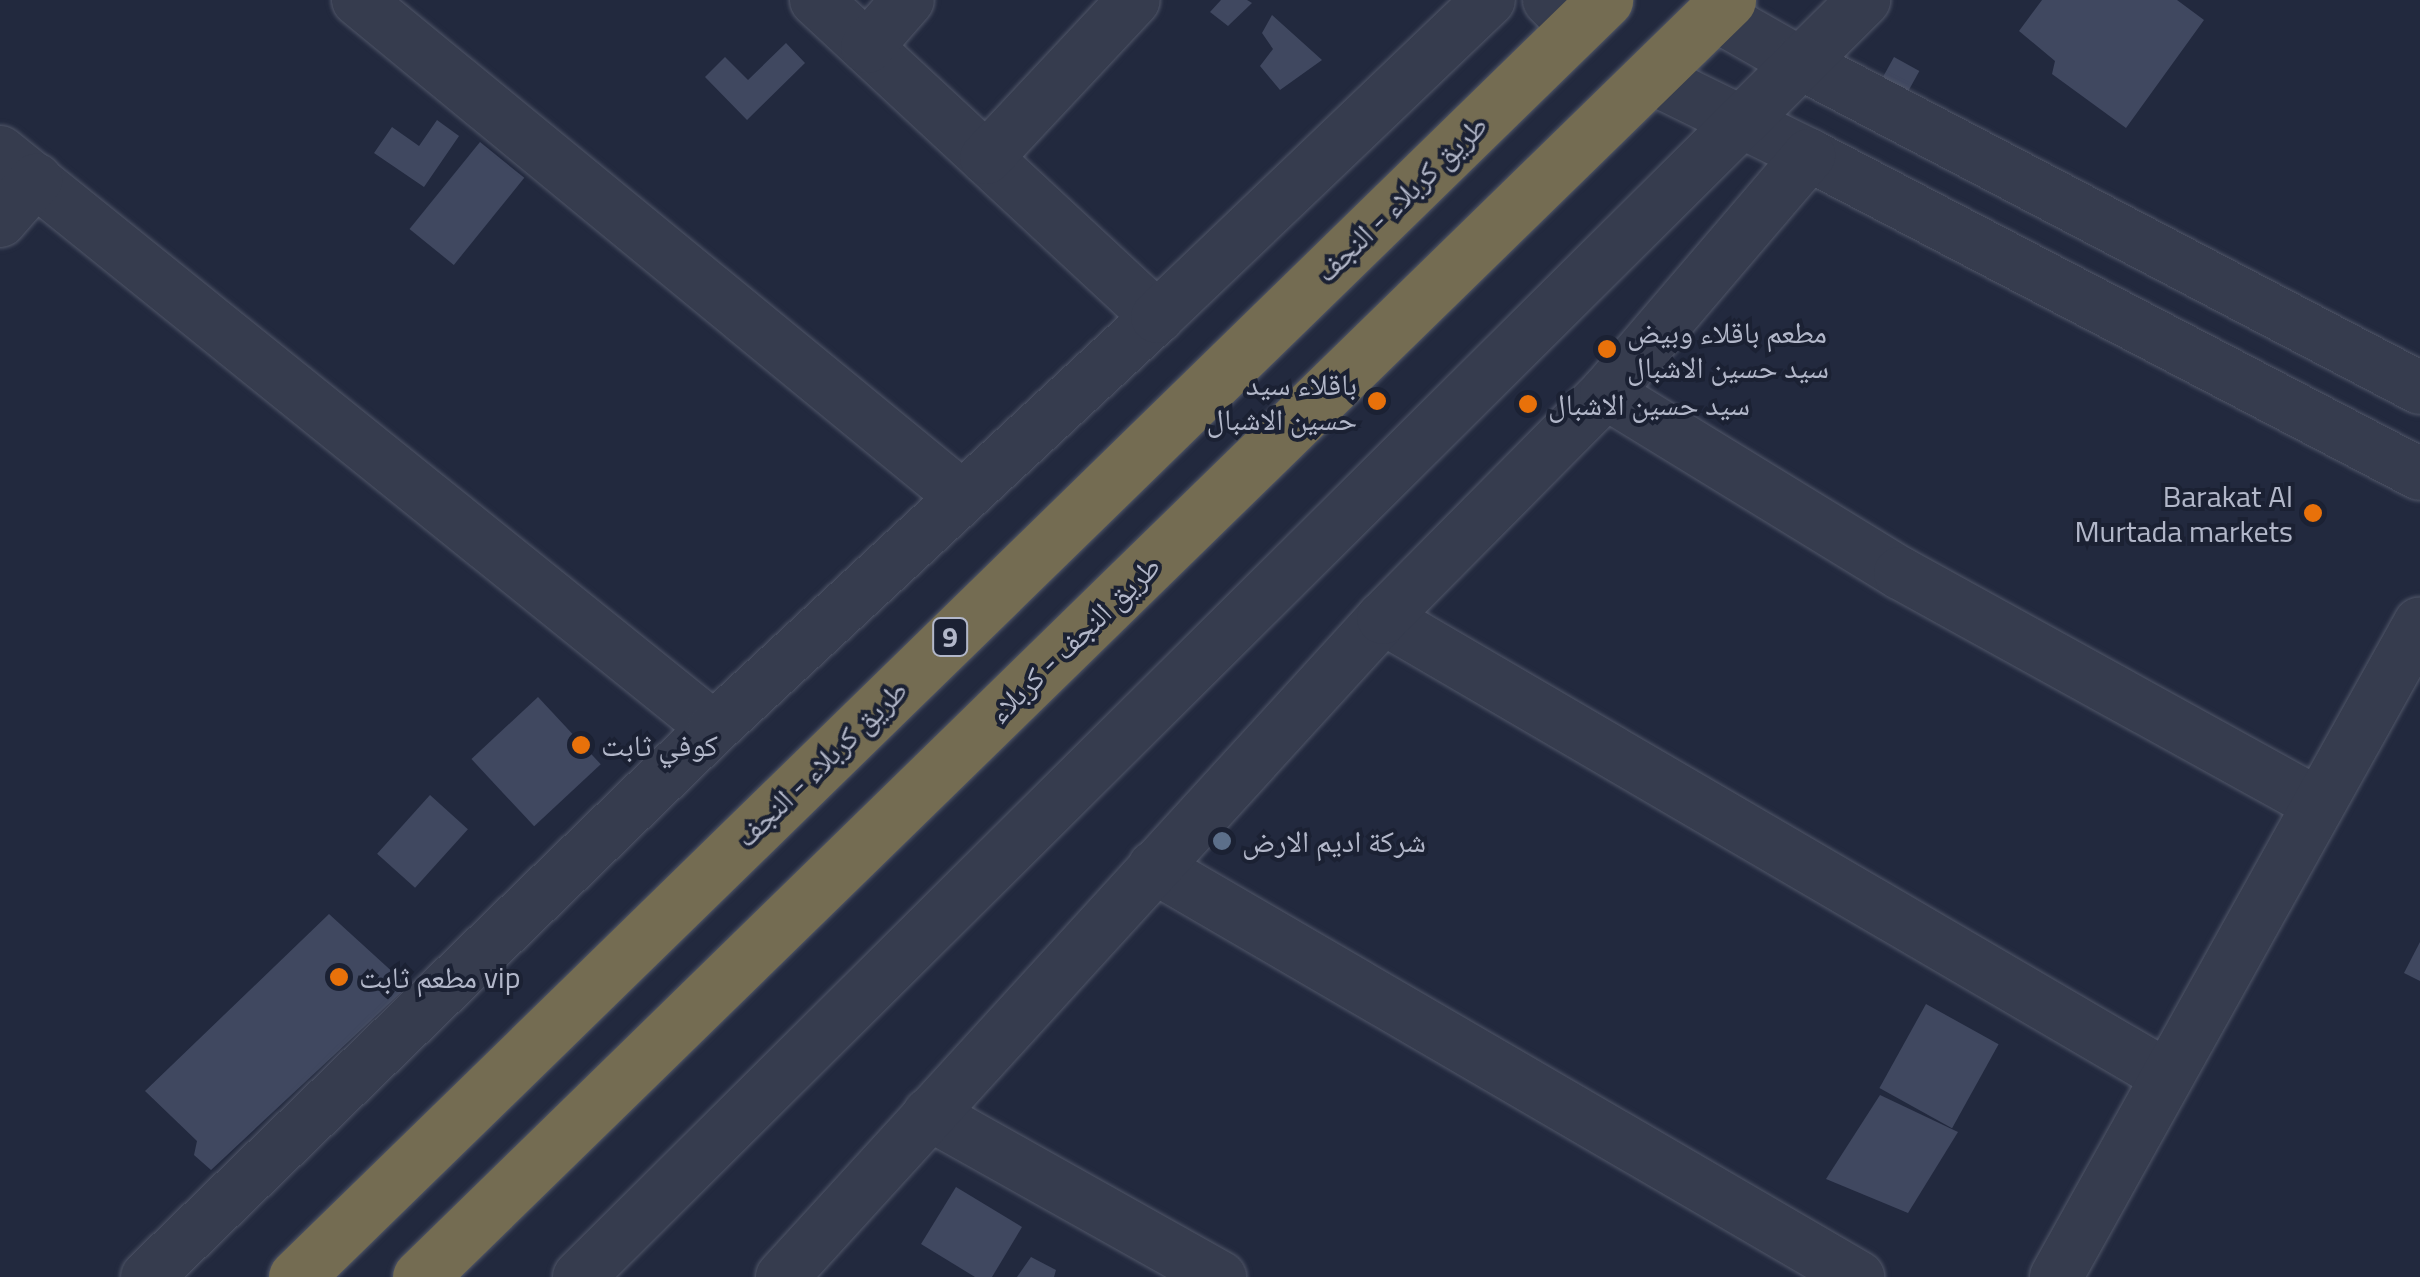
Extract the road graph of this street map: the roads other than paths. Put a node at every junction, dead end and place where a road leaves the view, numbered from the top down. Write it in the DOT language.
graph roads {
  1 [pos="358,0"];
  2 [pos="816,0"];
  3 [pos="908,0"];
  4 [pos="1134,0"];
  5 [pos="1489,0"];
  6 [pos="1864,0"];
  7 [pos="1721,7"];
  8 [pos="1577,9"];
  9 [pos="867,47"];
  10 [pos="1798,62"];
  11 [pos="1650,76"];
  12 [pos="1738,121"];
  13 [pos="1810,154"];
  14 [pos="986,158"];
  15 [pos="18,166"];
  16 [pos="0,220"];
  17 [pos="1158,317"];
  18 [pos="2420,388"];
  19 [pos="1606,393"];
  20 [pos="2420,474"];
  21 [pos="960,495"];
  22 [pos="1383,618"];
  23 [pos="2420,623"];
  24 [pos="714,728"];
  25 [pos="2318,804"];
  26 [pos="1154,867"];
  27 [pos="2165,1075"];
  28 [pos="929,1114"];
  29 [pos="147,1277"];
  30 [pos="296,1277"];
  31 [pos="420,1277"];
  32 [pos="578,1277"];
  33 [pos="782,1277"];
  34 [pos="1220,1277"];
  35 [pos="1858,1277"];
  36 [pos="2056,1277"];
  1 -- 21 [label="street"];
  2 -- 9 [label="street"];
  3 -- 9 [label="street"];
  4 -- 14 [label="street"];
  5 -- 17 [label="street"];
  6 -- 10 [label="street"];
  7 -- 10 [label="street"];
  7 -- 11 [label="highway, طريق النجف - کربلاء"];
  8 -- 30 [label="highway, طريق کربلاء - النجف / 9"];
  9 -- 14 [label="street"];
  10 -- 12 [label="street"];
  10 -- 18 [label="street"];
  11 -- 12 [label="street"];
  11 -- 31 [label="highway, طريق النجف - کربلاء"];
  12 -- 13 [label="street"];
  12 -- 32 [label="street"];
  13 -- 19 [label="street"];
  13 -- 20 [label="street"];
  14 -- 17 [label="street"];
  15 -- 16 [label="street"];
  15 -- 24 [label="street"];
  17 -- 21 [label="street"];
  19 -- 22 [label="street"];
  19 -- 25 [label="street"];
  21 -- 24 [label="street"];
  22 -- 26 [label="street"];
  22 -- 27 [label="street"];
  23 -- 25 [label="street"];
  24 -- 29 [label="street"];
  25 -- 27 [label="street"];
  26 -- 28 [label="street"];
  26 -- 35 [label="street"];
  27 -- 36 [label="street"];
  28 -- 33 [label="street"];
  28 -- 34 [label="street"];
}
